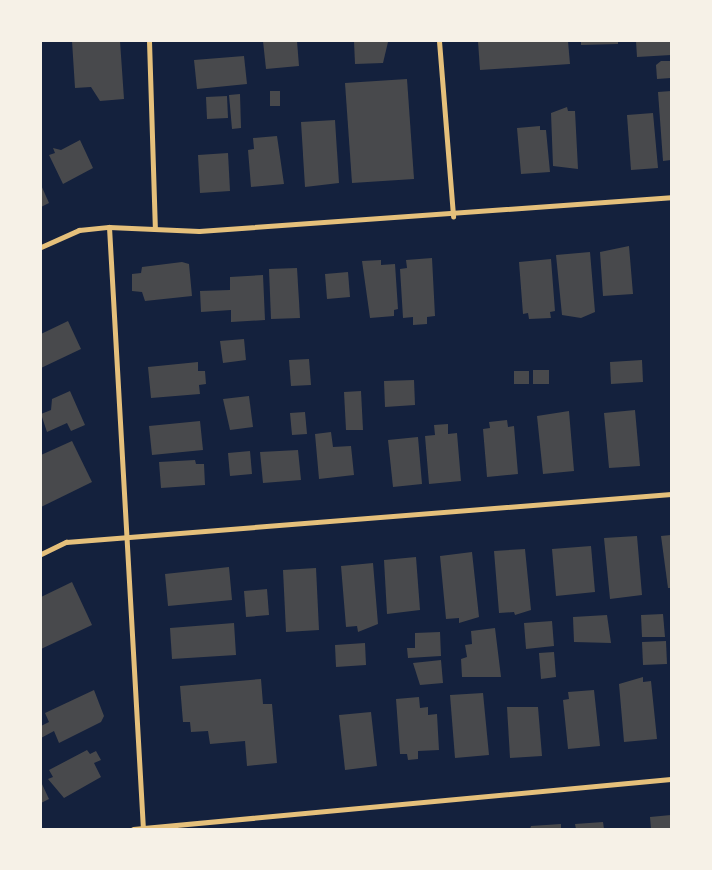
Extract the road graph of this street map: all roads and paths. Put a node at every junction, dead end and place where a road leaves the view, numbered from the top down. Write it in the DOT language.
graph roads {
  1 [pos="149,41"];
  2 [pos="439,41"];
  3 [pos="671,197"];
  4 [pos="453,216"];
  5 [pos="109,227"];
  6 [pos="155,227"];
  7 [pos="41,247"];
  8 [pos="671,494"];
  9 [pos="125,538"];
  10 [pos="41,554"];
  11 [pos="671,779"];
  12 [pos="142,827"];
  13 [pos="133,829"];
  1 -- 6 [label="street"];
  2 -- 4 [label="street"];
  3 -- 4 [label="street"];
  4 -- 6 [label="street"];
  5 -- 6 [label="street"];
  5 -- 7 [label="street"];
  5 -- 9 [label="street"];
  8 -- 9 [label="street"];
  9 -- 10 [label="street"];
  9 -- 12 [label="street"];
  11 -- 12 [label="street"];
  12 -- 13 [label="street"];
}
